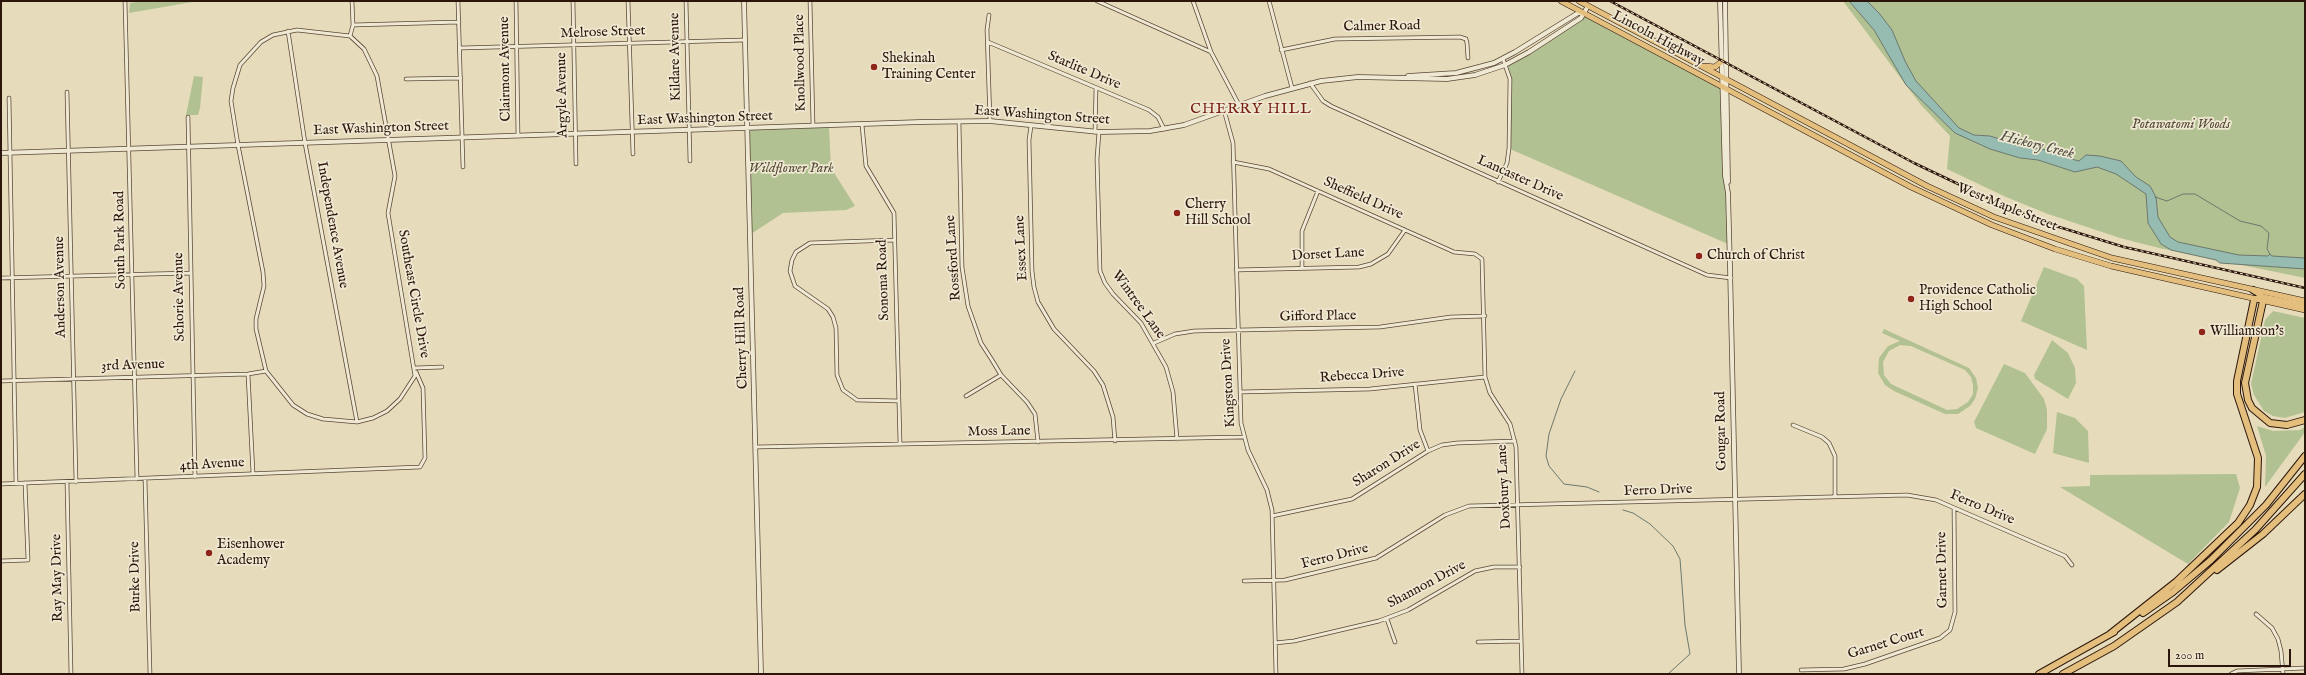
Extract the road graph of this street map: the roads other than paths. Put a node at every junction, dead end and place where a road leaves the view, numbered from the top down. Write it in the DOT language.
graph roads {
  1 [pos="125,1"];
  2 [pos="352,1"];
  3 [pos="458,1"];
  4 [pos="516,1"];
  5 [pos="573,1"];
  6 [pos="628,1"];
  7 [pos="686,1"];
  8 [pos="744,1"];
  9 [pos="810,1"];
  10 [pos="1097,1"];
  11 [pos="1193,1"];
  12 [pos="1269,1"];
  13 [pos="1561,1"];
  14 [pos="1579,1"];
  15 [pos="1720,1"];
  16 [pos="1725,1"];
  17 [pos="1588,6"];
  18 [pos="1583,13"];
  19 [pos="989,15"];
  20 [pos="459,22"];
  21 [pos="353,25"];
  22 [pos="288,31"];
  23 [pos="350,36"];
  24 [pos="745,40"];
  25 [pos="687,41"];
  26 [pos="988,42"];
  27 [pos="630,43"];
  28 [pos="573,44"];
  29 [pos="517,46"];
  30 [pos="461,48"];
  31 [pos="1280,50"];
  32 [pos="1211,52"];
  33 [pos="1468,58"];
  34 [pos="1503,59"];
  35 [pos="1722,61"];
  36 [pos="1505,65"];
  37 [pos="1701,66"];
  38 [pos="1402,77"];
  39 [pos="1722,77"];
  40 [pos="461,78"];
  41 [pos="406,79"];
  42 [pos="1728,80"];
  43 [pos="1310,83"];
  44 [pos="1722,87"];
  45 [pos="1096,88"];
  46 [pos="1292,88"];
  47 [pos="1728,90"];
  48 [pos="67,92"];
  49 [pos="9,98"];
  50 [pos="1239,105"];
  51 [pos="1224,110"];
  52 [pos="188,117"];
  53 [pos="959,122"];
  54 [pos="990,122"];
  55 [pos="813,125"];
  56 [pos="862,125"];
  57 [pos="1031,126"];
  58 [pos="748,128"];
  59 [pos="1164,129"];
  60 [pos="689,130"];
  61 [pos="632,132"];
  62 [pos="1097,132"];
  63 [pos="575,134"];
  64 [pos="518,136"];
  65 [pos="462,138"];
  66 [pos="388,140"];
  67 [pos="305,143"];
  68 [pos="238,145"];
  69 [pos="187,146"];
  70 [pos="130,148"];
  71 [pos="69,151"];
  72 [pos="9,152"];
  73 [pos="1,153"];
  74 [pos="633,154"];
  75 [pos="690,161"];
  76 [pos="1233,162"];
  77 [pos="576,164"];
  78 [pos="463,167"];
  79 [pos="1498,182"];
  80 [pos="1727,186"];
  81 [pos="1318,191"];
  82 [pos="1405,230"];
  83 [pos="894,240"];
  84 [pos="1482,259"];
  85 [pos="1302,267"];
  86 [pos="1236,270"];
  87 [pos="190,273"];
  88 [pos="132,274"];
  89 [pos="71,276"];
  90 [pos="1,278"];
  91 [pos="13,278"];
  92 [pos="1731,278"];
  93 [pos="2253,290"];
  94 [pos="2260,299"];
  95 [pos="2305,301"];
  96 [pos="2305,306"];
  97 [pos="2305,310"];
  98 [pos="1485,316"];
  99 [pos="1237,330"];
  100 [pos="1154,343"];
  101 [pos="442,367"];
  102 [pos="415,368"];
  103 [pos="266,371"];
  104 [pos="248,374"];
  105 [pos="192,375"];
  106 [pos="1001,375"];
  107 [pos="134,377"];
  108 [pos="1485,377"];
  109 [pos="74,379"];
  110 [pos="1,381"];
  111 [pos="15,381"];
  112 [pos="1415,384"];
  113 [pos="1240,392"];
  114 [pos="966,396"];
  115 [pos="899,401"];
  116 [pos="2305,420"];
  117 [pos="357,422"];
  118 [pos="1793,425"];
  119 [pos="1243,437"];
  120 [pos="1177,439"];
  121 [pos="1114,440"];
  122 [pos="1515,441"];
  123 [pos="1038,442"];
  124 [pos="900,443"];
  125 [pos="756,447"];
  126 [pos="1428,451"];
  127 [pos="2305,456"];
  128 [pos="253,474"];
  129 [pos="2305,474"];
  130 [pos="195,477"];
  131 [pos="137,479"];
  132 [pos="145,479"];
  133 [pos="67,482"];
  134 [pos="76,482"];
  135 [pos="16,483"];
  136 [pos="25,483"];
  137 [pos="1,484"];
  138 [pos="2305,494"];
  139 [pos="1835,497"];
  140 [pos="1734,500"];
  141 [pos="1518,505"];
  142 [pos="1954,508"];
  143 [pos="1272,516"];
  144 [pos="1,561"];
  145 [pos="2072,565"];
  146 [pos="1520,567"];
  147 [pos="2202,580"];
  148 [pos="1244,581"];
  149 [pos="1274,581"];
  150 [pos="2256,614"];
  151 [pos="1386,619"];
  152 [pos="1950,630"];
  153 [pos="2110,634"];
  154 [pos="1521,641"];
  155 [pos="1395,642"];
  156 [pos="1478,642"];
  157 [pos="1275,643"];
  158 [pos="2305,668"];
  159 [pos="2282,669"];
  160 [pos="1802,670"];
  161 [pos="2231,673"];
  162 [pos="71,674"];
  163 [pos="150,674"];
  164 [pos="761,674"];
  165 [pos="1276,674"];
  166 [pos="1522,674"];
  167 [pos="1739,674"];
  168 [pos="2039,674"];
  169 [pos="2062,674"];
  170 [pos="2282,674"];
  1 -- 70 [label="street, South Park Road"];
  2 -- 21 [label="street"];
  3 -- 20 [label="street"];
  4 -- 29 [label="street, Clairmont Avenue"];
  5 -- 28 [label="street, Argyle Avenue"];
  6 -- 27 [label="street"];
  7 -- 25 [label="street, Kildare Avenue"];
  8 -- 24 [label="street, Cherry Hill Road"];
  9 -- 55 [label="street, Knollwood Place"];
  10 -- 32 [label="street"];
  11 -- 32 [label="street"];
  12 -- 31 [label="street"];
  13 -- 18 [label="main road, Lincoln Highway"];
  14 -- 17 [label="main road, Lincoln Highway"];
  15 -- 35 [label="street, Gougar Road"];
  16 -- 42 [label="street, Gougar Road"];
  17 -- 18 [label="street, East Washington Street"];
  17 -- 37 [label="main road, Lincoln Highway"];
  18 -- 34 [label="street, East Washington Street"];
  18 -- 36 [label="street, East Washington Street"];
  18 -- 44 [label="main road, Lincoln Highway"];
  19 -- 26 [label="street"];
  20 -- 21 [label="street"];
  20 -- 30 [label="street"];
  21 -- 23 [label="street"];
  22 -- 23 [label="street"];
  22 -- 67 [label="street, Independence Avenue"];
  22 -- 68 [label="street"];
  23 -- 66 [label="street, Southeast Circle Drive"];
  24 -- 25 [label="street, Melrose Street"];
  24 -- 58 [label="street, Cherry Hill Road"];
  25 -- 27 [label="street, Melrose Street"];
  25 -- 60 [label="street, Kildare Avenue"];
  26 -- 45 [label="street, Starlite Drive"];
  26 -- 54 [label="street"];
  27 -- 28 [label="street, Melrose Street"];
  27 -- 61 [label="street"];
  28 -- 29 [label="street, Melrose Street"];
  28 -- 63 [label="street, Argyle Avenue"];
  29 -- 30 [label="street, Melrose Street"];
  29 -- 64 [label="street, Clairmont Avenue"];
  30 -- 40 [label="street"];
  31 -- 33 [label="street, Calmer Road"];
  31 -- 46 [label="street"];
  32 -- 50 [label="street"];
  34 -- 36 [label="street"];
  34 -- 38 [label="street, East Washington Street"];
  35 -- 37 [label="main road"];
  35 -- 39 [label="street, Gougar Road"];
  36 -- 38 [label="street, East Washington Street"];
  36 -- 79 [label="street"];
  37 -- 39 [label="main road, Lincoln Highway"];
  38 -- 43 [label="street, East Washington Street"];
  39 -- 42 [label="main road, West Maple Street"];
  39 -- 44 [label="street, Gougar Road"];
  40 -- 41 [label="street"];
  40 -- 65 [label="street"];
  42 -- 47 [label="street, Gougar Road"];
  42 -- 93 [label="main road, West Maple Street"];
  43 -- 46 [label="street, East Washington Street"];
  43 -- 79 [label="street, Lancaster Drive"];
  44 -- 47 [label="main road, West Maple Street"];
  44 -- 80 [label="street, Gougar Road"];
  45 -- 59 [label="street, Starlite Drive"];
  45 -- 62 [label="street, Wintree Lane"];
  46 -- 50 [label="street, East Washington Street"];
  47 -- 80 [label="street, Gougar Road"];
  47 -- 94 [label="main road, West Maple Street"];
  48 -- 71 [label="street, Anderson Avenue"];
  49 -- 72 [label="street"];
  50 -- 51 [label="street, East Washington Street"];
  51 -- 59 [label="street, East Washington Street"];
  51 -- 76 [label="street, Kingston Drive"];
  52 -- 69 [label="street, Schorie Avenue"];
  53 -- 54 [label="street, East Washington Street"];
  53 -- 56 [label="street, East Washington Street"];
  53 -- 106 [label="street, Rossford Lane"];
  54 -- 57 [label="street, East Washington Street"];
  55 -- 56 [label="street, East Washington Street"];
  55 -- 58 [label="street, East Washington Street"];
  56 -- 83 [label="street, Sonoma Road"];
  57 -- 62 [label="street, East Washington Street"];
  57 -- 121 [label="street, Essex Lane"];
  58 -- 60 [label="street, East Washington Street"];
  58 -- 125 [label="street, Cherry Hill Road"];
  59 -- 62 [label="street, East Washington Street"];
  60 -- 61 [label="street, East Washington Street"];
  60 -- 75 [label="street, Kildare Avenue"];
  61 -- 63 [label="street, East Washington Street"];
  61 -- 74 [label="street"];
  62 -- 100 [label="street, Wintree Lane"];
  63 -- 64 [label="street, East Washington Street"];
  63 -- 77 [label="street, Argyle Avenue"];
  64 -- 65 [label="street, East Washington Street"];
  65 -- 66 [label="street, East Washington Street"];
  65 -- 78 [label="street"];
  66 -- 67 [label="street, East Washington Street"];
  66 -- 102 [label="street, Southeast Circle Drive"];
  67 -- 68 [label="street, East Washington Street"];
  67 -- 117 [label="street, Independence Avenue"];
  68 -- 69 [label="street, East Washington Street"];
  68 -- 103 [label="street"];
  69 -- 70 [label="street, East Washington Street"];
  69 -- 87 [label="street, Schorie Avenue"];
  70 -- 71 [label="street, East Washington Street"];
  70 -- 88 [label="street, South Park Road"];
  71 -- 72 [label="street, East Washington Street"];
  71 -- 89 [label="street, Anderson Avenue"];
  72 -- 73 [label="street, East Washington Street"];
  72 -- 91 [label="street"];
  76 -- 81 [label="street, Sheffield Drive"];
  76 -- 86 [label="street, Kingston Drive"];
  79 -- 92 [label="street, Lancaster Drive"];
  80 -- 92 [label="street, Gougar Road"];
  81 -- 82 [label="street, Sheffield Drive"];
  81 -- 85 [label="street"];
  82 -- 84 [label="street, Sheffield Drive"];
  82 -- 85 [label="street, Dorset Lane"];
  83 -- 115 [label="street, Sonoma Road"];
  83 -- 115 [label="street"];
  84 -- 98 [label="street, Doxbury Lane"];
  85 -- 86 [label="street, Dorset Lane"];
  86 -- 99 [label="street, Kingston Drive"];
  87 -- 88 [label="street"];
  87 -- 105 [label="street, Schorie Avenue"];
  88 -- 89 [label="street"];
  88 -- 107 [label="street, South Park Road"];
  89 -- 91 [label="street"];
  89 -- 109 [label="street, Anderson Avenue"];
  90 -- 91 [label="street"];
  91 -- 111 [label="street"];
  92 -- 140 [label="street, Gougar Road"];
  93 -- 94 [label="highway"];
  93 -- 95 [label="main road, West Maple Street"];
  94 -- 96 [label="highway"];
  94 -- 97 [label="main road, West Maple Street"];
  94 -- 116 [label="highway"];
  94 -- 153 [label="highway"];
  98 -- 99 [label="street, Gifford Place"];
  98 -- 108 [label="street, Doxbury Lane"];
  99 -- 100 [label="street, Gifford Place"];
  99 -- 113 [label="street, Kingston Drive"];
  100 -- 120 [label="street, Wintree Lane"];
  101 -- 102 [label="street"];
  102 -- 117 [label="street, Southeast Circle Drive"];
  102 -- 128 [label="street, 4th Avenue"];
  103 -- 104 [label="street, 3rd Avenue"];
  103 -- 117 [label="street"];
  104 -- 105 [label="street, 3rd Avenue"];
  104 -- 128 [label="street"];
  105 -- 107 [label="street, 3rd Avenue"];
  105 -- 130 [label="street, Schorie Avenue"];
  106 -- 114 [label="street"];
  106 -- 123 [label="street, Rossford Lane"];
  107 -- 109 [label="street, 3rd Avenue"];
  107 -- 131 [label="street, South Park Road"];
  108 -- 112 [label="street, Rebecca Drive"];
  108 -- 122 [label="street, Doxbury Lane"];
  109 -- 111 [label="street, 3rd Avenue"];
  109 -- 134 [label="street, Anderson Avenue"];
  110 -- 111 [label="street, 3rd Avenue"];
  111 -- 135 [label="street"];
  112 -- 113 [label="street, Rebecca Drive"];
  112 -- 126 [label="street"];
  113 -- 119 [label="street, Kingston Drive"];
  115 -- 124 [label="street, Sonoma Road"];
  118 -- 139 [label="street"];
  119 -- 120 [label="street, Moss Lane"];
  119 -- 143 [label="street, Kingston Drive"];
  120 -- 121 [label="street, Moss Lane"];
  121 -- 123 [label="street, Moss Lane"];
  122 -- 126 [label="street, Sharon Drive"];
  122 -- 141 [label="street, Doxbury Lane"];
  123 -- 124 [label="street, Moss Lane"];
  124 -- 125 [label="street, Moss Lane"];
  125 -- 164 [label="street, Cherry Hill Road"];
  126 -- 143 [label="street, Sharon Drive"];
  127 -- 153 [label="highway"];
  128 -- 130 [label="street, 4th Avenue"];
  129 -- 147 [label="highway"];
  130 -- 132 [label="street, 4th Avenue"];
  131 -- 132 [label="street, 4th Avenue"];
  131 -- 134 [label="street, 4th Avenue"];
  132 -- 163 [label="street, Burke Drive"];
  133 -- 134 [label="street, 4th Avenue"];
  133 -- 136 [label="street, 4th Avenue"];
  133 -- 162 [label="street, Ray May Drive"];
  135 -- 136 [label="street, 4th Avenue"];
  135 -- 137 [label="street, 4th Avenue"];
  136 -- 144 [label="street"];
  138 -- 147 [label="highway"];
  139 -- 140 [label="street, Ferro Drive"];
  139 -- 142 [label="street, Ferro Drive"];
  140 -- 141 [label="street, Ferro Drive"];
  140 -- 167 [label="street, Gougar Road"];
  141 -- 146 [label="street, Doxbury Lane"];
  141 -- 149 [label="street, Ferro Drive"];
  142 -- 145 [label="street, Ferro Drive"];
  142 -- 152 [label="street, Garnet Drive"];
  143 -- 149 [label="street, Kingston Drive"];
  146 -- 151 [label="street, Shannon Drive"];
  146 -- 154 [label="street, Doxbury Lane"];
  147 -- 169 [label="highway"];
  148 -- 149 [label="street, Ferro Drive"];
  149 -- 157 [label="street, Kingston Drive"];
  150 -- 159 [label="street"];
  151 -- 155 [label="street"];
  151 -- 157 [label="street, Shannon Drive"];
  152 -- 160 [label="street, Garnet Court"];
  153 -- 168 [label="highway"];
  154 -- 156 [label="street"];
  154 -- 166 [label="street, Doxbury Lane"];
  157 -- 165 [label="street, Kingston Drive"];
  158 -- 159 [label="street"];
  159 -- 161 [label="street"];
  159 -- 170 [label="street"];
}
